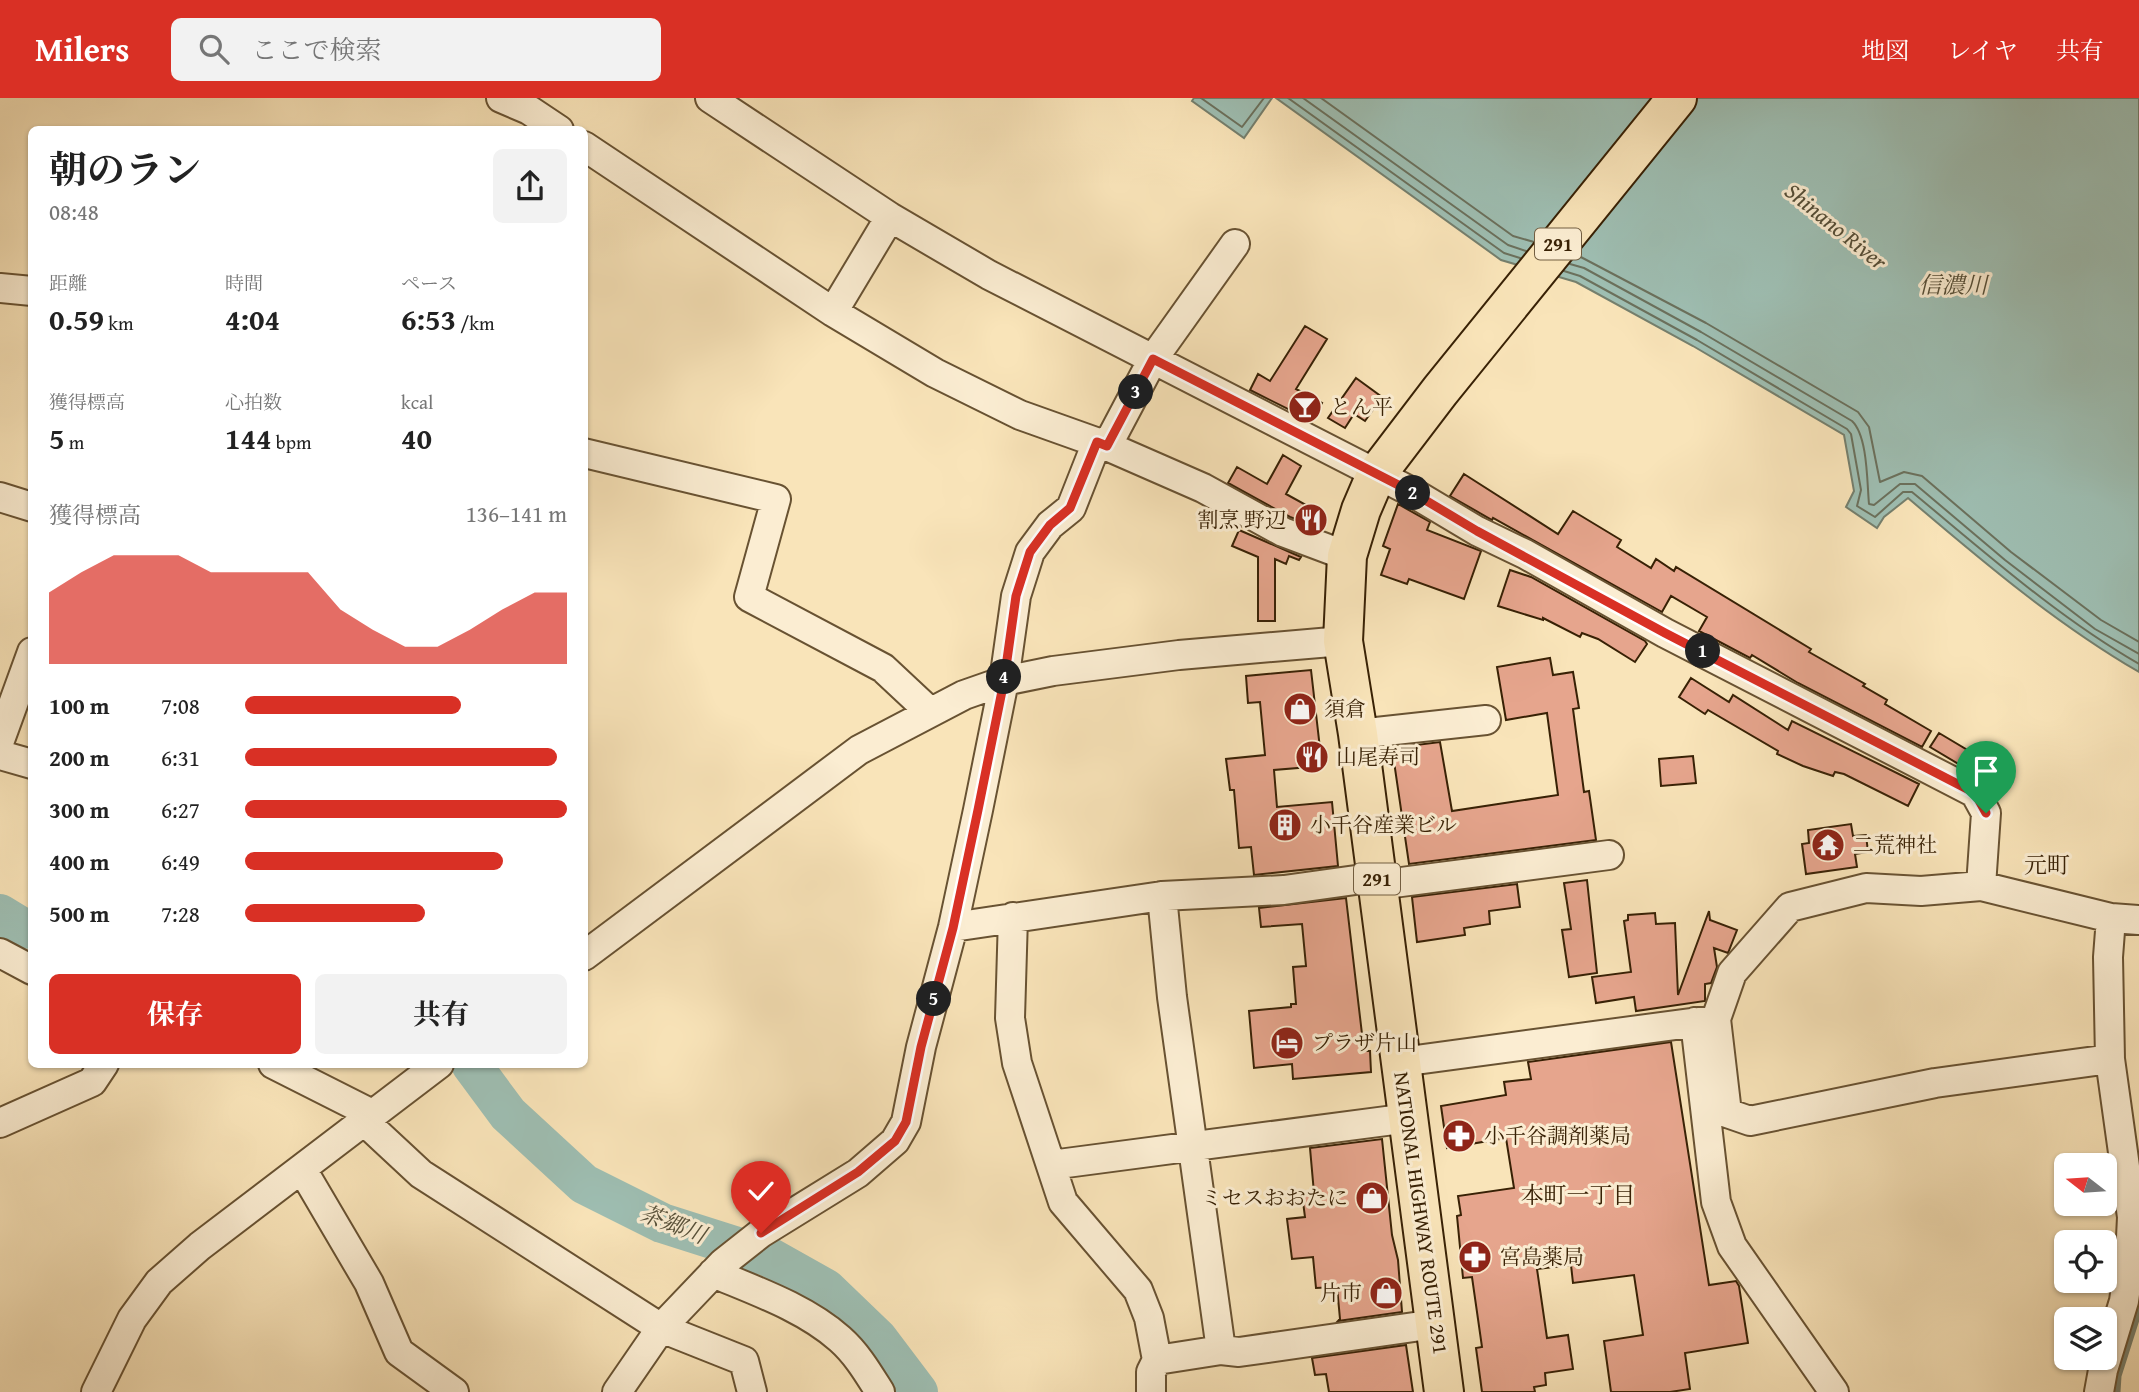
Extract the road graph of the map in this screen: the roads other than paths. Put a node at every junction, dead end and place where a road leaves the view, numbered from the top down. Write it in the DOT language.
graph roads {
  1 [pos="501,98"];
  2 [pos="710,98"];
  3 [pos="1677,98"];
  4 [pos="553,126"];
  5 [pos="588,149"];
  6 [pos="890,217"];
  7 [pos="1235,244"];
  8 [pos="0,288"];
  9 [pos="28,291"];
  10 [pos="833,312"];
  11 [pos="1153,359"];
  12 [pos="1102,444"];
  13 [pos="588,454"];
  14 [pos="1376,475"];
  15 [pos="0,497"];
  16 [pos="28,507"];
  17 [pos="1347,556"];
  18 [pos="1343,641"];
  19 [pos="28,663"];
  20 [pos="1004,681"];
  21 [pos="929,711"];
  22 [pos="1486,720"];
  23 [pos="1358,734"];
  24 [pos="0,740"];
  25 [pos="0,755"];
  26 [pos="28,763"];
  27 [pos="1609,855"];
  28 [pos="1377,881"];
  29 [pos="1981,886"];
  30 [pos="1162,896"];
  31 [pos="1013,917"];
  32 [pos="2125,919"];
  33 [pos="953,928"];
  34 [pos="0,953"];
  35 [pos="588,953"];
  36 [pos="28,969"];
  37 [pos="1705,1021"];
  38 [pos="2110,1059"];
  39 [pos="1401,1062"];
  40 [pos="101,1068"];
  41 [pos="280,1068"];
  42 [pos="434,1068"];
  43 [pos="368,1117"];
  44 [pos="1409,1118"];
  45 [pos="0,1123"];
  46 [pos="1194,1147"];
  47 [pos="1051,1165"];
  48 [pos="302,1168"];
  49 [pos="2135,1214"];
  50 [pos="718,1268"];
  51 [pos="1436,1324"];
  52 [pos="661,1328"];
  53 [pos="1220,1350"];
  54 [pos="1157,1360"];
  55 [pos="96,1392"];
  56 [pos="454,1392"];
  57 [pos="617,1392"];
  58 [pos="752,1392"];
  59 [pos="880,1392"];
  60 [pos="1151,1392"];
  61 [pos="1444,1392"];
  62 [pos="1834,1392"];
  63 [pos="2099,1392"];
  1 -- 4 [label="street"];
  2 -- 6 [label="street"];
  3 -- 14 [label="highway, NATIONAL HIGHWAY ROUTE 291 / 291"];
  5 -- 10 [label="street"];
  6 -- 10 [label="street"];
  6 -- 11 [label="street"];
  7 -- 11 [label="street"];
  8 -- 9 [label="street"];
  10 -- 12 [label="street"];
  11 -- 12 [label="street"];
  11 -- 14 [label="street"];
  12 -- 17 [label="street"];
  12 -- 20 [label="street"];
  13 -- 21 [label="street"];
  14 -- 17 [label="highway, NATIONAL HIGHWAY ROUTE 291 / 291"];
  14 -- 29 [label="street"];
  15 -- 16 [label="street"];
  17 -- 18 [label="highway, NATIONAL HIGHWAY ROUTE 291 / 291"];
  18 -- 20 [label="street"];
  18 -- 23 [label="highway, NATIONAL HIGHWAY ROUTE 291 / 291"];
  19 -- 24 [label="street"];
  20 -- 21 [label="street"];
  20 -- 33 [label="street"];
  21 -- 35 [label="street"];
  22 -- 23 [label="street"];
  23 -- 28 [label="highway, NATIONAL HIGHWAY ROUTE 291 / 291"];
  25 -- 26 [label="street"];
  27 -- 28 [label="street"];
  28 -- 30 [label="street"];
  28 -- 39 [label="highway, NATIONAL HIGHWAY ROUTE 291 / 291"];
  29 -- 32 [label="street"];
  29 -- 37 [label="street"];
  30 -- 31 [label="street"];
  30 -- 46 [label="street"];
  31 -- 33 [label="street"];
  31 -- 47 [label="street"];
  32 -- 38 [label="street"];
  33 -- 50 [label="street"];
  34 -- 36 [label="street"];
  37 -- 38 [label="street"];
  37 -- 39 [label="street"];
  37 -- 62 [label="street"];
  38 -- 49 [label="street"];
  39 -- 44 [label="highway, NATIONAL HIGHWAY ROUTE 291 / 291"];
  40 -- 45 [label="street"];
  41 -- 43 [label="street"];
  42 -- 43 [label="street"];
  43 -- 48 [label="street"];
  43 -- 52 [label="street"];
  44 -- 46 [label="street"];
  44 -- 51 [label="highway, NATIONAL HIGHWAY ROUTE 291 / 291"];
  46 -- 47 [label="street"];
  46 -- 53 [label="street"];
  47 -- 54 [label="street"];
  48 -- 55 [label="street"];
  48 -- 56 [label="street"];
  49 -- 63 [label="street"];
  50 -- 52 [label="street"];
  50 -- 59 [label="street"];
  51 -- 53 [label="street"];
  51 -- 61 [label="highway, NATIONAL HIGHWAY ROUTE 291 / 291"];
  52 -- 57 [label="street"];
  52 -- 58 [label="street"];
  53 -- 54 [label="street"];
  54 -- 60 [label="street"];
}
